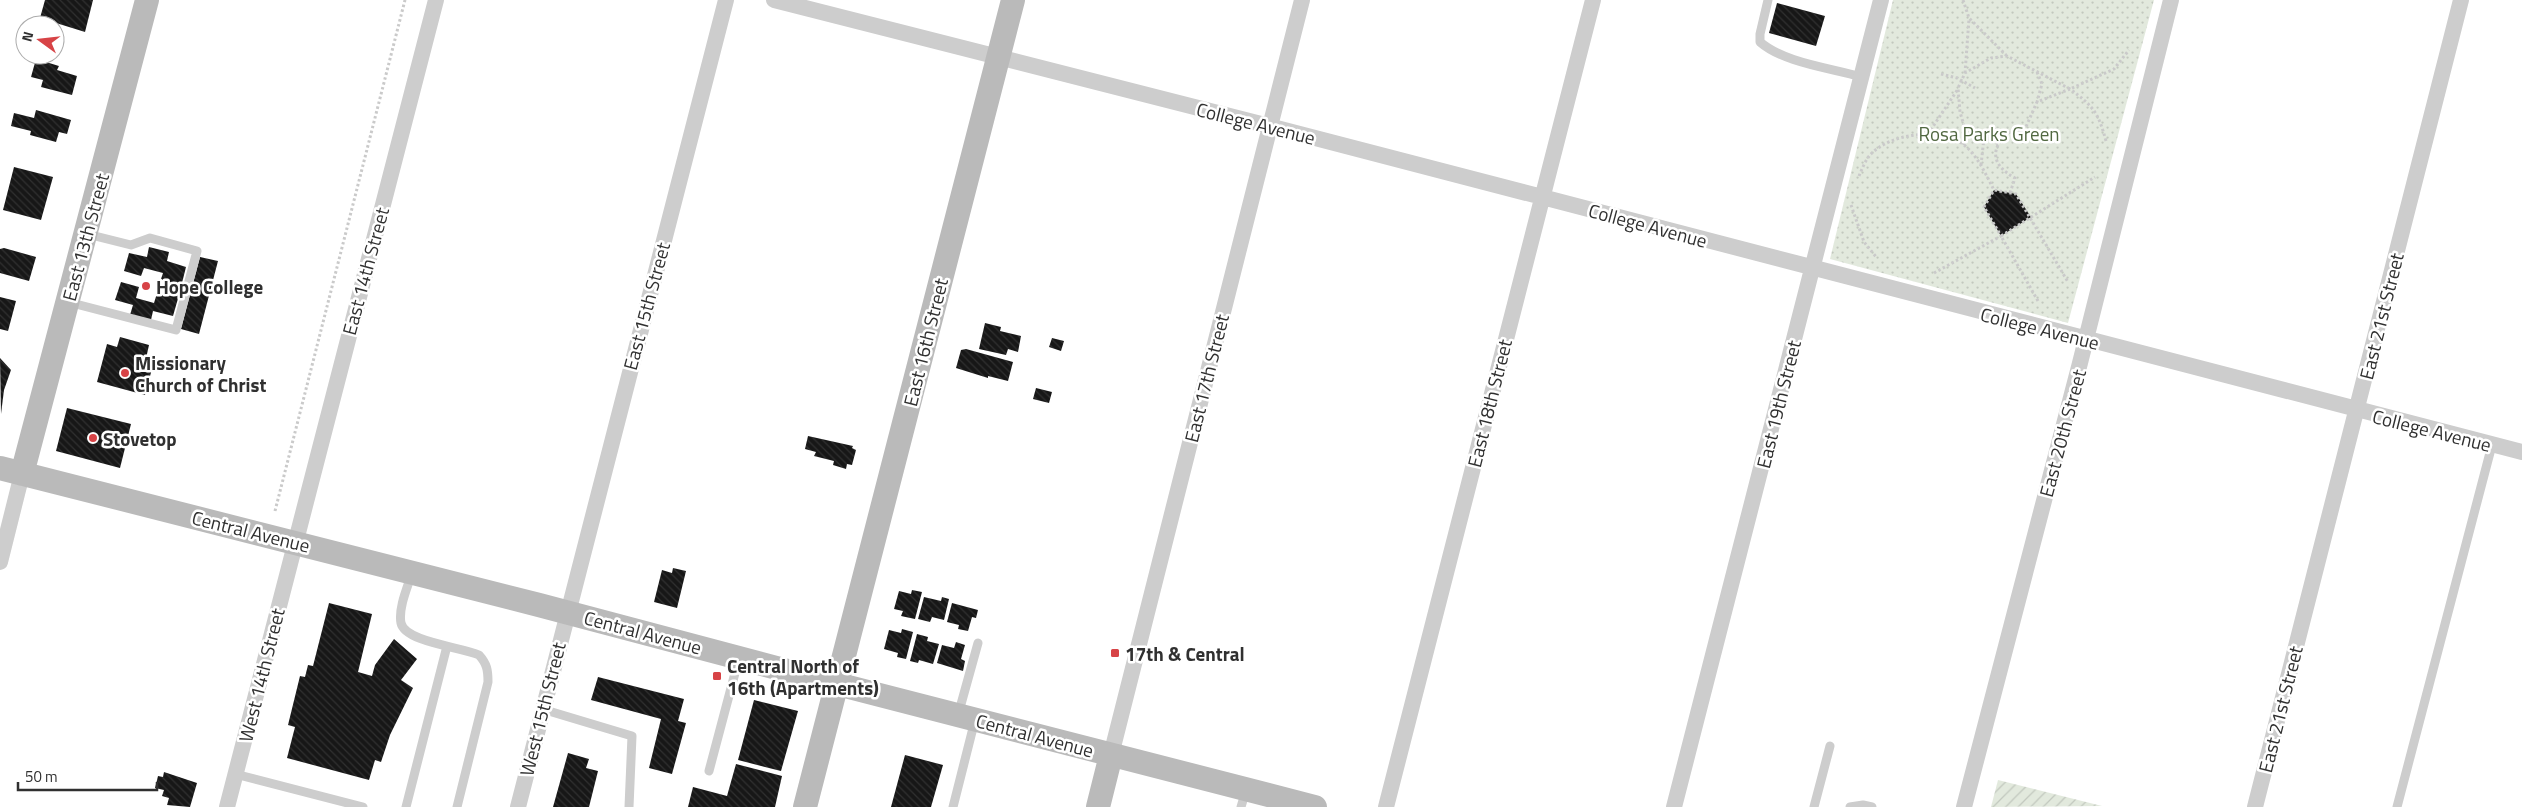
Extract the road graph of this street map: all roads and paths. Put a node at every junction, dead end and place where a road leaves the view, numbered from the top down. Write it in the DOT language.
graph roads {
  1 [pos="148,0"];
  2 [pos="405,0"];
  3 [pos="436,0"];
  4 [pos="726,0"];
  5 [pos="774,0"];
  6 [pos="1013,0"];
  7 [pos="1302,0"];
  8 [pos="1593,0"];
  9 [pos="1768,0"];
  10 [pos="1881,0"];
  11 [pos="1963,0"];
  12 [pos="2170,0"];
  13 [pos="2461,0"];
  14 [pos="1968,18"];
  15 [pos="2129,50"];
  16 [pos="2006,56"];
  17 [pos="998,57"];
  18 [pos="2036,72"];
  19 [pos="1965,73"];
  20 [pos="1942,74"];
  21 [pos="1861,77"];
  22 [pos="1961,82"];
  23 [pos="1958,88"];
  24 [pos="1975,88"];
  25 [pos="2070,89"];
  26 [pos="2037,102"];
  27 [pos="1964,125"];
  28 [pos="1269,126"];
  29 [pos="2007,133"];
  30 [pos="1928,134"];
  31 [pos="1984,138"];
  32 [pos="2106,141"];
  33 [pos="1999,144"];
  34 [pos="1964,145"];
  35 [pos="1981,166"];
  36 [pos="1858,176"];
  37 [pos="2095,176"];
  38 [pos="1994,190"];
  39 [pos="2010,193"];
  40 [pos="1542,197"];
  41 [pos="1851,205"];
  42 [pos="2030,217"];
  43 [pos="86,233"];
  44 [pos="2001,236"];
  45 [pos="1877,258"];
  46 [pos="1813,269"];
  47 [pos="1934,273"];
  48 [pos="2068,282"];
  49 [pos="2038,301"];
  50 [pos="67,302"];
  51 [pos="2086,340"];
  52 [pos="2356,411"];
  53 [pos="2492,445"];
  54 [pos="2522,452"];
  55 [pos="11,471"];
  56 [pos="274,511"];
  57 [pos="295,542"];
  58 [pos="0,562"];
  59 [pos="412,572"];
  60 [pos="567,612"];
  61 [pos="978,643"];
  62 [pos="447,646"];
  63 [pos="740,658"];
  64 [pos="837,684"];
  65 [pos="542,709"];
  66 [pos="967,717"];
  67 [pos="1830,746"];
  68 [pos="1111,755"];
  69 [pos="709,771"];
  70 [pos="236,774"];
  71 [pos="1244,799"];
  72 [pos="227,807"];
  73 [pos="363,807"];
  74 [pos="406,807"];
  75 [pos="457,807"];
  76 [pos="518,807"];
  77 [pos="629,807"];
  78 [pos="805,807"];
  79 [pos="953,807"];
  80 [pos="1098,807"];
  81 [pos="1315,807"];
  82 [pos="1386,807"];
  83 [pos="1674,807"];
  84 [pos="1814,807"];
  85 [pos="1850,807"];
  86 [pos="1872,807"];
  87 [pos="1964,807"];
  88 [pos="2255,807"];
  89 [pos="2397,807"];
  1 -- 43 [label="street, East 13th Street"];
  2 -- 56 [label="path"];
  3 -- 57 [label="street, East 14th Street"];
  4 -- 60 [label="street, East 15th Street"];
  5 -- 17 [label="street, College Avenue"];
  6 -- 17 [label="street, East 16th Street"];
  7 -- 28 [label="street, East 17th Street"];
  8 -- 40 [label="street, East 18th Street"];
  9 -- 21 [label="lane"];
  10 -- 21 [label="street, East 19th Street"];
  11 -- 14 [label="path"];
  12 -- 51 [label="street, East 20th Street"];
  13 -- 52 [label="street, East 21st Street"];
  14 -- 16 [label="path"];
  14 -- 19 [label="path"];
  15 -- 25 [label="path"];
  16 -- 18 [label="path"];
  16 -- 19 [label="path"];
  17 -- 28 [label="street, College Avenue"];
  17 -- 64 [label="street, East 16th Street"];
  18 -- 25 [label="path"];
  18 -- 26 [label="path"];
  19 -- 22 [label="path"];
  20 -- 22 [label="path"];
  21 -- 46 [label="street, East 19th Street"];
  22 -- 23 [label="path"];
  22 -- 24 [label="path"];
  23 -- 27 [label="path"];
  23 -- 30 [label="path"];
  25 -- 26 [label="path"];
  25 -- 32 [label="path"];
  26 -- 29 [label="path"];
  27 -- 31 [label="path"];
  27 -- 34 [label="path"];
  28 -- 40 [label="street, College Avenue"];
  28 -- 68 [label="street, East 17th Street"];
  29 -- 31 [label="path"];
  29 -- 33 [label="path"];
  30 -- 34 [label="path"];
  30 -- 36 [label="path"];
  31 -- 33 [label="path"];
  31 -- 35 [label="path"];
  33 -- 39 [label="path"];
  34 -- 35 [label="path"];
  35 -- 38 [label="path"];
  37 -- 42 [label="path"];
  38 -- 39 [label="path"];
  38 -- 44 [label="path"];
  39 -- 42 [label="path"];
  40 -- 46 [label="street, College Avenue"];
  40 -- 82 [label="street, East 18th Street"];
  41 -- 45 [label="path"];
  42 -- 44 [label="path"];
  42 -- 48 [label="path"];
  43 -- 50 [label="street, East 13th Street"];
  43 -- 50 [label="lane"];
  44 -- 47 [label="path"];
  44 -- 49 [label="path"];
  46 -- 51 [label="street, College Avenue"];
  46 -- 83 [label="street, East 19th Street"];
  50 -- 55 [label="street, East 13th Street"];
  51 -- 52 [label="street, College Avenue"];
  51 -- 87 [label="street, East 20th Street"];
  52 -- 53 [label="street, College Avenue"];
  52 -- 88 [label="street, East 21st Street"];
  53 -- 54 [label="street, College Avenue"];
  53 -- 89 [label="lane"];
  55 -- 57 [label="street, Central Avenue"];
  55 -- 58 [label="street"];
  57 -- 59 [label="street, Central Avenue"];
  57 -- 70 [label="street, West 14th Street"];
  59 -- 60 [label="street, Central Avenue"];
  59 -- 62 [label="lane"];
  60 -- 63 [label="street, Central Avenue"];
  60 -- 65 [label="street, West 15th Street"];
  61 -- 66 [label="lane"];
  62 -- 74 [label="lane"];
  62 -- 75 [label="lane"];
  63 -- 64 [label="street, Central Avenue"];
  63 -- 69 [label="lane"];
  64 -- 66 [label="street, Central Avenue"];
  64 -- 78 [label="street, East 16th Street"];
  65 -- 76 [label="street, West 15th Street"];
  65 -- 77 [label="lane"];
  66 -- 68 [label="street, Central Avenue"];
  66 -- 79 [label="lane"];
  67 -- 84 [label="lane"];
  68 -- 71 [label="street, Central Avenue"];
  68 -- 80 [label="street"];
  70 -- 72 [label="street, West 14th Street"];
  70 -- 73 [label="lane"];
  71 -- 81 [label="street, Central Avenue"];
  85 -- 86 [label="lane"];
}
